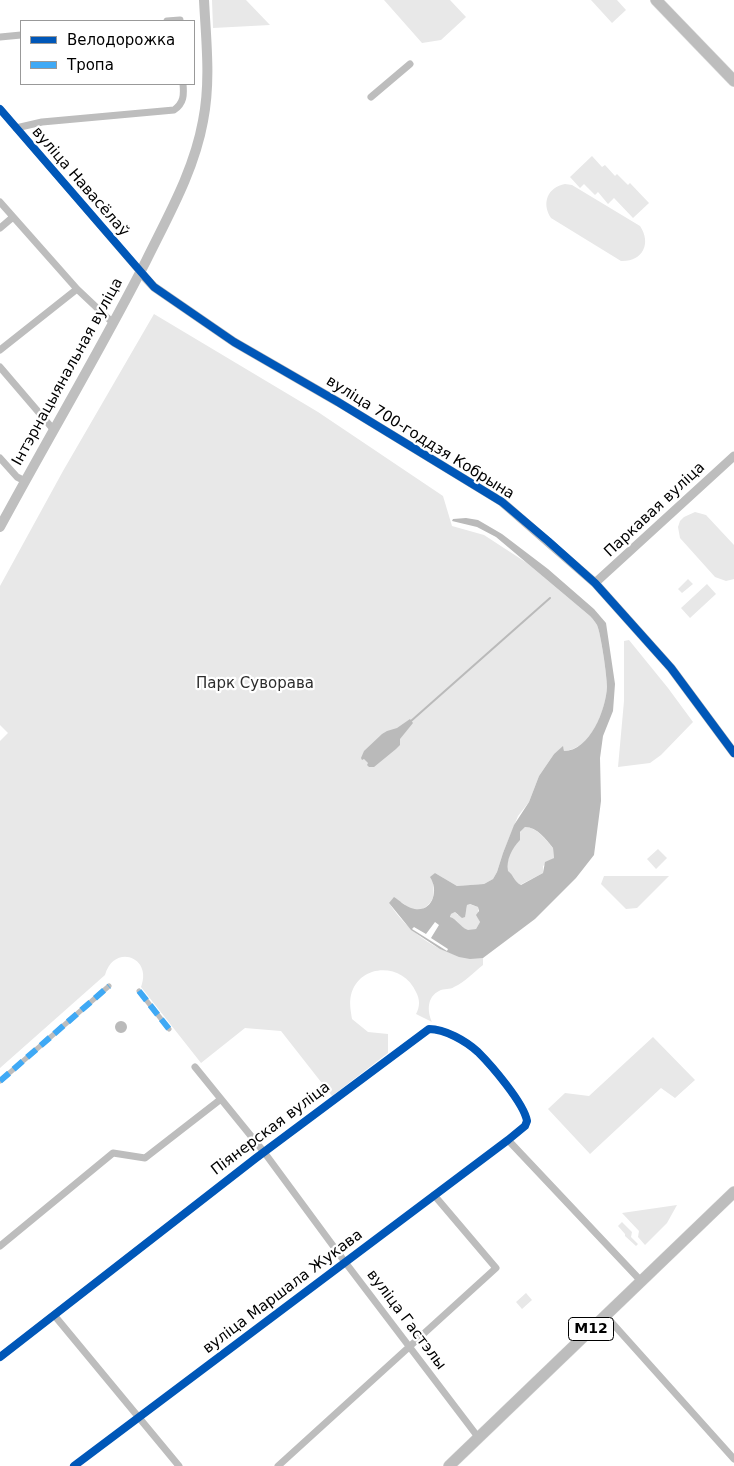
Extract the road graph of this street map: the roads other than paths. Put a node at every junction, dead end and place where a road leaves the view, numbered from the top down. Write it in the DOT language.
graph roads {
  1 [pos="204,0"];
  2 [pos="656,0"];
  3 [pos="20,35"];
  4 [pos="0,37"];
  5 [pos="410,64"];
  6 [pos="734,81"];
  7 [pos="183,85"];
  8 [pos="371,97"];
  9 [pos="0,109"];
  10 [pos="16,128"];
  11 [pos="0,202"];
  12 [pos="13,217"];
  13 [pos="0,228"];
  14 [pos="140,272"];
  15 [pos="77,289"];
  16 [pos="113,323"];
  17 [pos="0,350"];
  18 [pos="0,367"];
  19 [pos="53,430"];
  20 [pos="734,456"];
  21 [pos="0,458"];
  22 [pos="25,481"];
  23 [pos="0,527"];
  24 [pos="595,583"];
  25 [pos="734,753"];
  26 [pos="108,986"];
  27 [pos="139,991"];
  28 [pos="169,1029"];
  29 [pos="195,1066"];
  30 [pos="0,1080"];
  31 [pos="221,1099"];
  32 [pos="508,1140"];
  33 [pos="264,1152"];
  34 [pos="734,1192"];
  35 [pos="434,1195"];
  36 [pos="0,1246"];
  37 [pos="344,1262"];
  38 [pos="640,1281"];
  39 [pos="54,1315"];
  40 [pos="605,1315"];
  41 [pos="409,1347"];
  42 [pos="0,1358"];
  43 [pos="138,1417"];
  44 [pos="478,1437"];
  45 [pos="734,1459"];
  46 [pos="74,1466"];
  47 [pos="179,1466"];
  48 [pos="278,1466"];
  49 [pos="448,1466"];
  1 -- 14 [label="main road, Інтэрнацыянальная вуліца"];
  2 -- 6 [label="main road"];
  3 -- 4 [label="street"];
  5 -- 8 [label="street"];
  7 -- 10 [label="street"];
  9 -- 10 [label="street, вуліца Навасёлаў"];
  10 -- 14 [label="street, вуліца Навасёлаў"];
  11 -- 12 [label="street"];
  12 -- 13 [label="street"];
  12 -- 15 [label="street"];
  14 -- 16 [label="main road, Інтэрнацыянальная вуліца"];
  14 -- 24 [label="street, вуліца 700-годдзя Кобрына"];
  15 -- 16 [label="street"];
  15 -- 17 [label="street"];
  16 -- 19 [label="main road, Інтэрнацыянальная вуліца"];
  18 -- 19 [label="street"];
  19 -- 22 [label="main road, Інтэрнацыянальная вуліца"];
  20 -- 24 [label="street, Паркавая вуліца"];
  21 -- 22 [label="street"];
  22 -- 23 [label="main road, Інтэрнацыянальная вуліца"];
  24 -- 25 [label="street, вуліца 700-годдзя Кобрына"];
  26 -- 30 [label="street"];
  27 -- 28 [label="street"];
  29 -- 31 [label="street, вуліца Гастэлы"];
  31 -- 33 [label="street, вуліца Гастэлы"];
  31 -- 36 [label="street"];
  32 -- 33 [label="street, Піянерская вуліца"];
  32 -- 35 [label="street, вуліца Маршала Жукава"];
  32 -- 38 [label="street"];
  33 -- 37 [label="street, вуліца Гастэлы"];
  33 -- 39 [label="street, Піянерская вуліца"];
  34 -- 38 [label="main road, М12"];
  35 -- 37 [label="street, вуліца Маршала Жукава"];
  35 -- 41 [label="street"];
  37 -- 41 [label="street, вуліца Гастэлы"];
  37 -- 43 [label="street, вуліца Маршала Жукава"];
  38 -- 40 [label="main road, М12"];
  39 -- 42 [label="street, Піянерская вуліца"];
  39 -- 43 [label="street"];
  40 -- 44 [label="main road, М12"];
  40 -- 45 [label="street"];
  41 -- 44 [label="street, вуліца Гастэлы"];
  41 -- 48 [label="street"];
  43 -- 46 [label="street, вуліца Маршала Жукава"];
  43 -- 47 [label="street"];
  44 -- 49 [label="main road, М12"];
}
